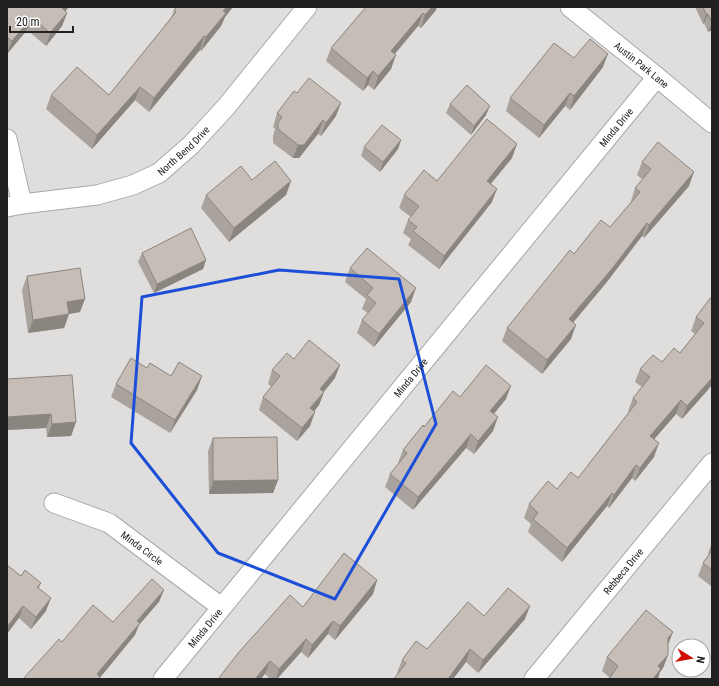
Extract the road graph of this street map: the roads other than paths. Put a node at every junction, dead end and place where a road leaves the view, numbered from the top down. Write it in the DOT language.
graph roads {
  1 [pos="307,7"];
  2 [pos="570,7"];
  3 [pos="657,77"];
  4 [pos="712,122"];
  5 [pos="7,139"];
  6 [pos="14,205"];
  7 [pos="712,464"];
  8 [pos="54,503"];
  9 [pos="221,607"];
  10 [pos="163,679"];
  11 [pos="534,679"];
  1 -- 6 [label="street, North Bend Drive"];
  2 -- 3 [label="street, Austin Park Lane"];
  3 -- 4 [label="street, Austin Park Lane"];
  3 -- 9 [label="street, Minda Drive"];
  5 -- 6 [label="street"];
  7 -- 11 [label="street, Rebbeca Drive"];
  8 -- 9 [label="street, Minda Circle"];
  9 -- 10 [label="street, Minda Drive"];
}
